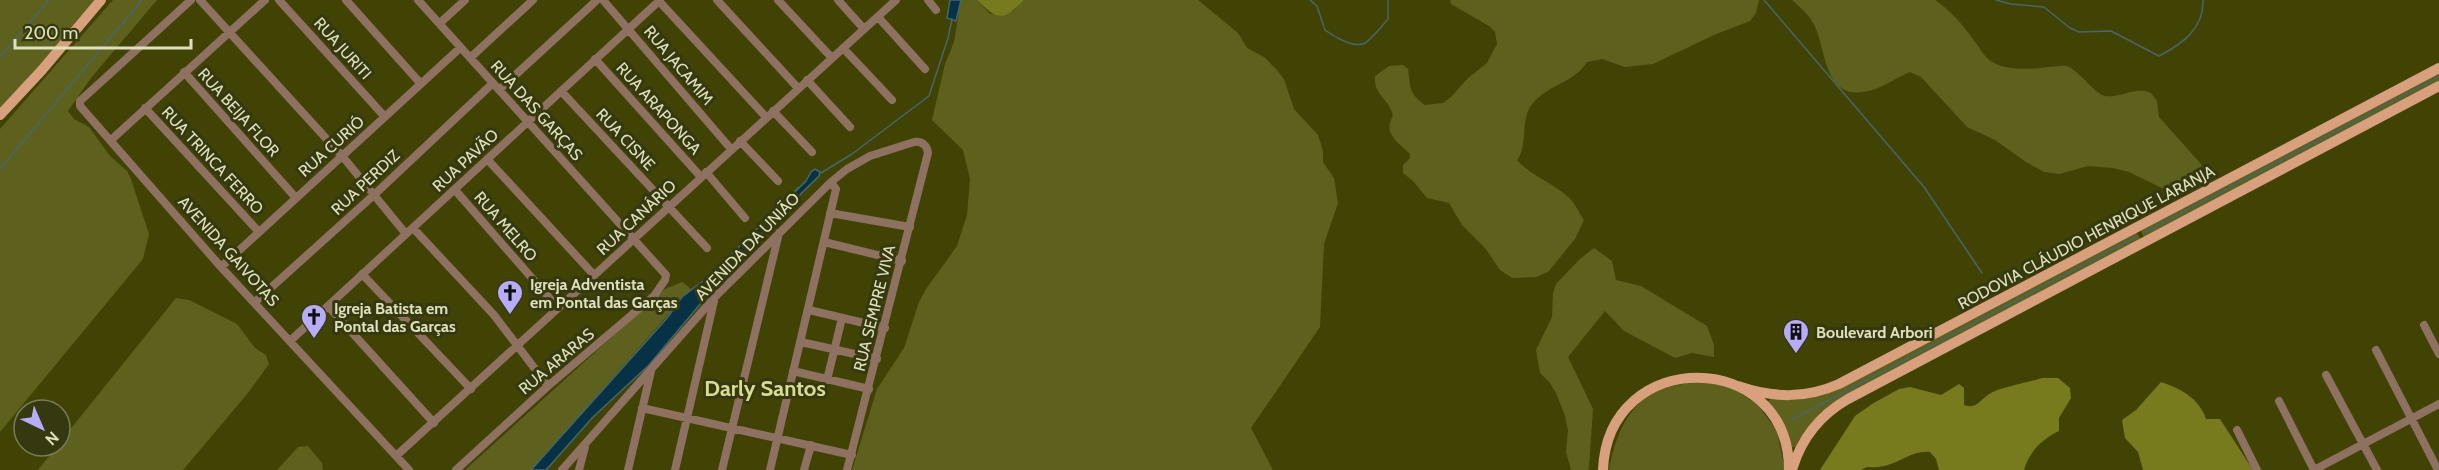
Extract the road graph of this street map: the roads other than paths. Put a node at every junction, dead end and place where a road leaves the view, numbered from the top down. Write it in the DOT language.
graph roads {
  1 [pos="100,0"];
  2 [pos="191,0"];
  3 [pos="200,0"];
  4 [pos="265,0"];
  5 [pos="279,0"];
  6 [pos="345,0"];
  7 [pos="418,0"];
  8 [pos="465,0"];
  9 [pos="532,0"];
  10 [pos="597,0"];
  11 [pos="603,0"];
  12 [pos="659,0"];
  13 [pos="717,0"];
  14 [pos="778,0"];
  15 [pos="838,0"];
  16 [pos="928,0"];
  17 [pos="891,2"];
  18 [pos="936,10"];
  19 [pos="878,17"];
  20 [pos="440,23"];
  21 [pos="629,29"];
  22 [pos="864,29"];
  23 [pos="229,33"];
  24 [pos="460,48"];
  25 [pos="843,48"];
  26 [pos="470,58"];
  27 [pos="832,58"];
  28 [pos="595,59"];
  29 [pos="2439,68"];
  30 [pos="926,69"];
  31 [pos="184,72"];
  32 [pos="807,80"];
  33 [pos="421,84"];
  34 [pos="2439,86"];
  35 [pos="496,87"];
  36 [pos="798,88"];
  37 [pos="561,91"];
  38 [pos="892,100"];
  39 [pos="145,108"];
  40 [pos="770,114"];
  41 [pos="0,115"];
  42 [pos="385,117"];
  43 [pos="527,122"];
  44 [pos="850,127"];
  45 [pos="111,140"];
  46 [pos="740,141"];
  47 [pos="731,149"];
  48 [pos="812,152"];
  49 [pos="928,153"];
  50 [pos="343,157"];
  51 [pos="487,159"];
  52 [pos="704,174"];
  53 [pos="778,181"];
  54 [pos="831,182"];
  55 [pos="455,190"];
  56 [pos="375,194"];
  57 [pos="296,198"];
  58 [pos="669,207"];
  59 [pos="830,213"];
  60 [pos="745,218"];
  61 [pos="910,227"];
  62 [pos="409,231"];
  63 [pos="260,232"];
  64 [pos="779,232"];
  65 [pos="634,239"];
  66 [pos="824,242"];
  67 [pos="707,249"];
  68 [pos="902,261"];
  69 [pos="221,267"];
  70 [pos="664,271"];
  71 [pos="362,274"];
  72 [pos="594,275"];
  73 [pos="715,297"];
  74 [pos="255,302"];
  75 [pos="328,306"];
  76 [pos="558,308"];
  77 [pos="809,310"];
  78 [pos="842,318"];
  79 [pos="2424,325"];
  80 [pos="885,328"];
  81 [pos="290,341"];
  82 [pos="801,342"];
  83 [pos="518,345"];
  84 [pos="834,349"];
  85 [pos="2376,350"];
  86 [pos="2439,354"];
  87 [pos="877,359"];
  88 [pos="651,370"];
  89 [pos="794,372"];
  90 [pos="2326,375"];
  91 [pos="827,380"];
  92 [pos="548,386"];
  93 [pos="1738,386"];
  94 [pos="471,389"];
  95 [pos="869,390"];
  96 [pos="2279,401"];
  97 [pos="2439,404"];
  98 [pos="642,408"];
  99 [pos="687,417"];
  100 [pos="2411,419"];
  101 [pos="434,423"];
  102 [pos="733,427"];
  103 [pos="2237,430"];
  104 [pos="778,438"];
  105 [pos="586,443"];
  106 [pos="2363,444"];
  107 [pos="811,445"];
  108 [pos="852,454"];
  109 [pos="396,456"];
  110 [pos="409,470"];
  111 [pos="456,470"];
  112 [pos="561,470"];
  113 [pos="579,470"];
  114 [pos="628,470"];
  115 [pos="675,470"];
  116 [pos="722,470"];
  117 [pos="770,470"];
  118 [pos="804,470"];
  119 [pos="847,470"];
  120 [pos="1603,470"];
  121 [pos="1790,470"];
  122 [pos="2257,470"];
  123 [pos="2314,470"];
  124 [pos="2377,470"];
  125 [pos="2438,470"];
  1 -- 41 [label="main road"];
  2 -- 45 [label="street, AVENIDA GAIVOTAS"];
  3 -- 23 [label="street"];
  4 -- 23 [label="street"];
  5 -- 42 [label="street, RUA JURITI"];
  6 -- 33 [label="street"];
  7 -- 20 [label="street, RUA DAS GARÇAS"];
  8 -- 20 [label="street"];
  9 -- 26 [label="street"];
  10 -- 35 [label="street, RUA PERDIZ"];
  11 -- 21 [label="street, RUA JACAMIM"];
  12 -- 21 [label="street, RUA PAVÃO"];
  12 -- 40 [label="street"];
  13 -- 36 [label="street"];
  14 -- 27 [label="street"];
  15 -- 22 [label="street"];
  16 -- 18 [label="street"];
  17 -- 19 [label="street, RUA CANÁRIO"];
  19 -- 22 [label="street, RUA CANÁRIO"];
  19 -- 30 [label="street"];
  20 -- 24 [label="street, RUA DAS GARÇAS"];
  21 -- 28 [label="street, RUA PAVÃO"];
  21 -- 47 [label="street, RUA JACAMIM"];
  22 -- 25 [label="street, RUA CANÁRIO"];
  23 -- 31 [label="street"];
  23 -- 50 [label="street"];
  24 -- 26 [label="street, RUA DAS GARÇAS"];
  24 -- 33 [label="street, RUA CURIÓ"];
  25 -- 27 [label="street, RUA CANÁRIO"];
  25 -- 38 [label="street"];
  26 -- 35 [label="street, RUA DAS GARÇAS"];
  27 -- 32 [label="street, RUA CANÁRIO"];
  28 -- 37 [label="street, RUA PAVÃO"];
  28 -- 52 [label="street, RUA ARAPONGA"];
  29 -- 93 [label="main road, RODOVIA CLÁUDIO HENRIQUE LARANJA"];
  31 -- 39 [label="street"];
  31 -- 57 [label="street, RUA BEIJA FLOR"];
  32 -- 36 [label="street, RUA CANÁRIO"];
  32 -- 44 [label="street"];
  33 -- 42 [label="street, RUA CURIÓ"];
  34 -- 121 [label="main road, RODOVIA CLÁUDIO HENRIQUE LARANJA"];
  35 -- 43 [label="street, RUA DAS GARÇAS"];
  35 -- 56 [label="street, RUA PERDIZ"];
  36 -- 40 [label="street, RUA CANÁRIO"];
  37 -- 43 [label="street, RUA PAVÃO"];
  37 -- 58 [label="street, RUA CISNE"];
  39 -- 45 [label="street"];
  39 -- 63 [label="street, RUA TRINCA FERRO"];
  40 -- 46 [label="street, RUA CANÁRIO"];
  40 -- 48 [label="street"];
  42 -- 50 [label="street, RUA CURIÓ"];
  43 -- 51 [label="street, RUA PAVÃO"];
  43 -- 65 [label="street, RUA DAS GARÇAS"];
  45 -- 69 [label="street, AVENIDA GAIVOTAS"];
  46 -- 47 [label="street, RUA CANÁRIO"];
  46 -- 53 [label="street"];
  47 -- 52 [label="street, RUA CANÁRIO"];
  49 -- 54 [label="street, AVENIDA DA UNIÃO"];
  49 -- 61 [label="street, RUA SEMPRE VIVA"];
  50 -- 56 [label="street"];
  50 -- 57 [label="street, RUA CURIÓ"];
  51 -- 55 [label="street, RUA PAVÃO"];
  51 -- 72 [label="street"];
  52 -- 58 [label="street, RUA CANÁRIO"];
  52 -- 60 [label="street, RUA ARAPONGA"];
  54 -- 59 [label="street"];
  54 -- 64 [label="street, AVENIDA DA UNIÃO"];
  55 -- 62 [label="street, RUA PAVÃO"];
  55 -- 76 [label="street, RUA MELRO"];
  56 -- 62 [label="street"];
  56 -- 74 [label="street, RUA PERDIZ"];
  57 -- 63 [label="street, RUA CURIÓ"];
  58 -- 65 [label="street, RUA CANÁRIO"];
  58 -- 67 [label="street, RUA CISNE"];
  59 -- 61 [label="street"];
  59 -- 66 [label="street"];
  61 -- 68 [label="street, RUA SEMPRE VIVA"];
  62 -- 71 [label="street, RUA PAVÃO"];
  62 -- 83 [label="street"];
  63 -- 69 [label="street, RUA CURIÓ"];
  64 -- 73 [label="street, AVENIDA DA UNIÃO"];
  64 -- 102 [label="street"];
  65 -- 70 [label="street, RUA DAS GARÇAS"];
  65 -- 72 [label="street, RUA CANÁRIO"];
  66 -- 68 [label="street"];
  66 -- 77 [label="street"];
  68 -- 80 [label="street, RUA SEMPRE VIVA"];
  69 -- 74 [label="street, AVENIDA GAIVOTAS"];
  70 -- 92 [label="street, RUA ARARAS"];
  71 -- 75 [label="street, RUA PAVÃO"];
  71 -- 94 [label="street"];
  72 -- 76 [label="street, RUA CANÁRIO"];
  73 -- 88 [label="street, AVENIDA DA UNIÃO"];
  73 -- 99 [label="street"];
  74 -- 81 [label="street, AVENIDA GAIVOTAS"];
  75 -- 81 [label="street, RUA PAVÃO"];
  75 -- 101 [label="street"];
  76 -- 83 [label="street, RUA CANÁRIO"];
  77 -- 78 [label="street"];
  77 -- 82 [label="street"];
  78 -- 80 [label="street"];
  78 -- 84 [label="street"];
  79 -- 86 [label="street"];
  80 -- 87 [label="street, RUA SEMPRE VIVA"];
  81 -- 109 [label="street, AVENIDA GAIVOTAS"];
  82 -- 84 [label="street"];
  82 -- 89 [label="street"];
  83 -- 92 [label="street"];
  83 -- 94 [label="street, RUA CANÁRIO"];
  84 -- 87 [label="street"];
  84 -- 91 [label="street"];
  85 -- 100 [label="street"];
  87 -- 95 [label="street, RUA SEMPRE VIVA"];
  88 -- 98 [label="street"];
  88 -- 105 [label="street, AVENIDA DA UNIÃO"];
  89 -- 91 [label="street"];
  89 -- 104 [label="street"];
  90 -- 106 [label="street"];
  91 -- 95 [label="street"];
  92 -- 111 [label="street, RUA ARARAS"];
  93 -- 120 [label="main road, RODOVIA CLÁUDIO HENRIQUE LARANJA"];
  93 -- 121 [label="main road"];
  94 -- 101 [label="street, RUA CANÁRIO"];
  95 -- 108 [label="street, RUA SEMPRE VIVA"];
  96 -- 123 [label="street"];
  97 -- 100 [label="street"];
  98 -- 99 [label="street"];
  98 -- 114 [label="street"];
  99 -- 102 [label="street"];
  99 -- 115 [label="street"];
  100 -- 106 [label="street"];
  100 -- 125 [label="street"];
  101 -- 109 [label="street, RUA CANÁRIO"];
  102 -- 104 [label="street"];
  102 -- 116 [label="street"];
  103 -- 122 [label="street"];
  104 -- 107 [label="street"];
  104 -- 117 [label="street"];
  105 -- 112 [label="street, AVENIDA DA UNIÃO"];
  105 -- 113 [label="street"];
  106 -- 123 [label="street"];
  106 -- 124 [label="street"];
  107 -- 108 [label="street"];
  107 -- 118 [label="street"];
  108 -- 119 [label="street, RUA SEMPRE VIVA"];
  109 -- 110 [label="street, AVENIDA GAIVOTAS"];
}
